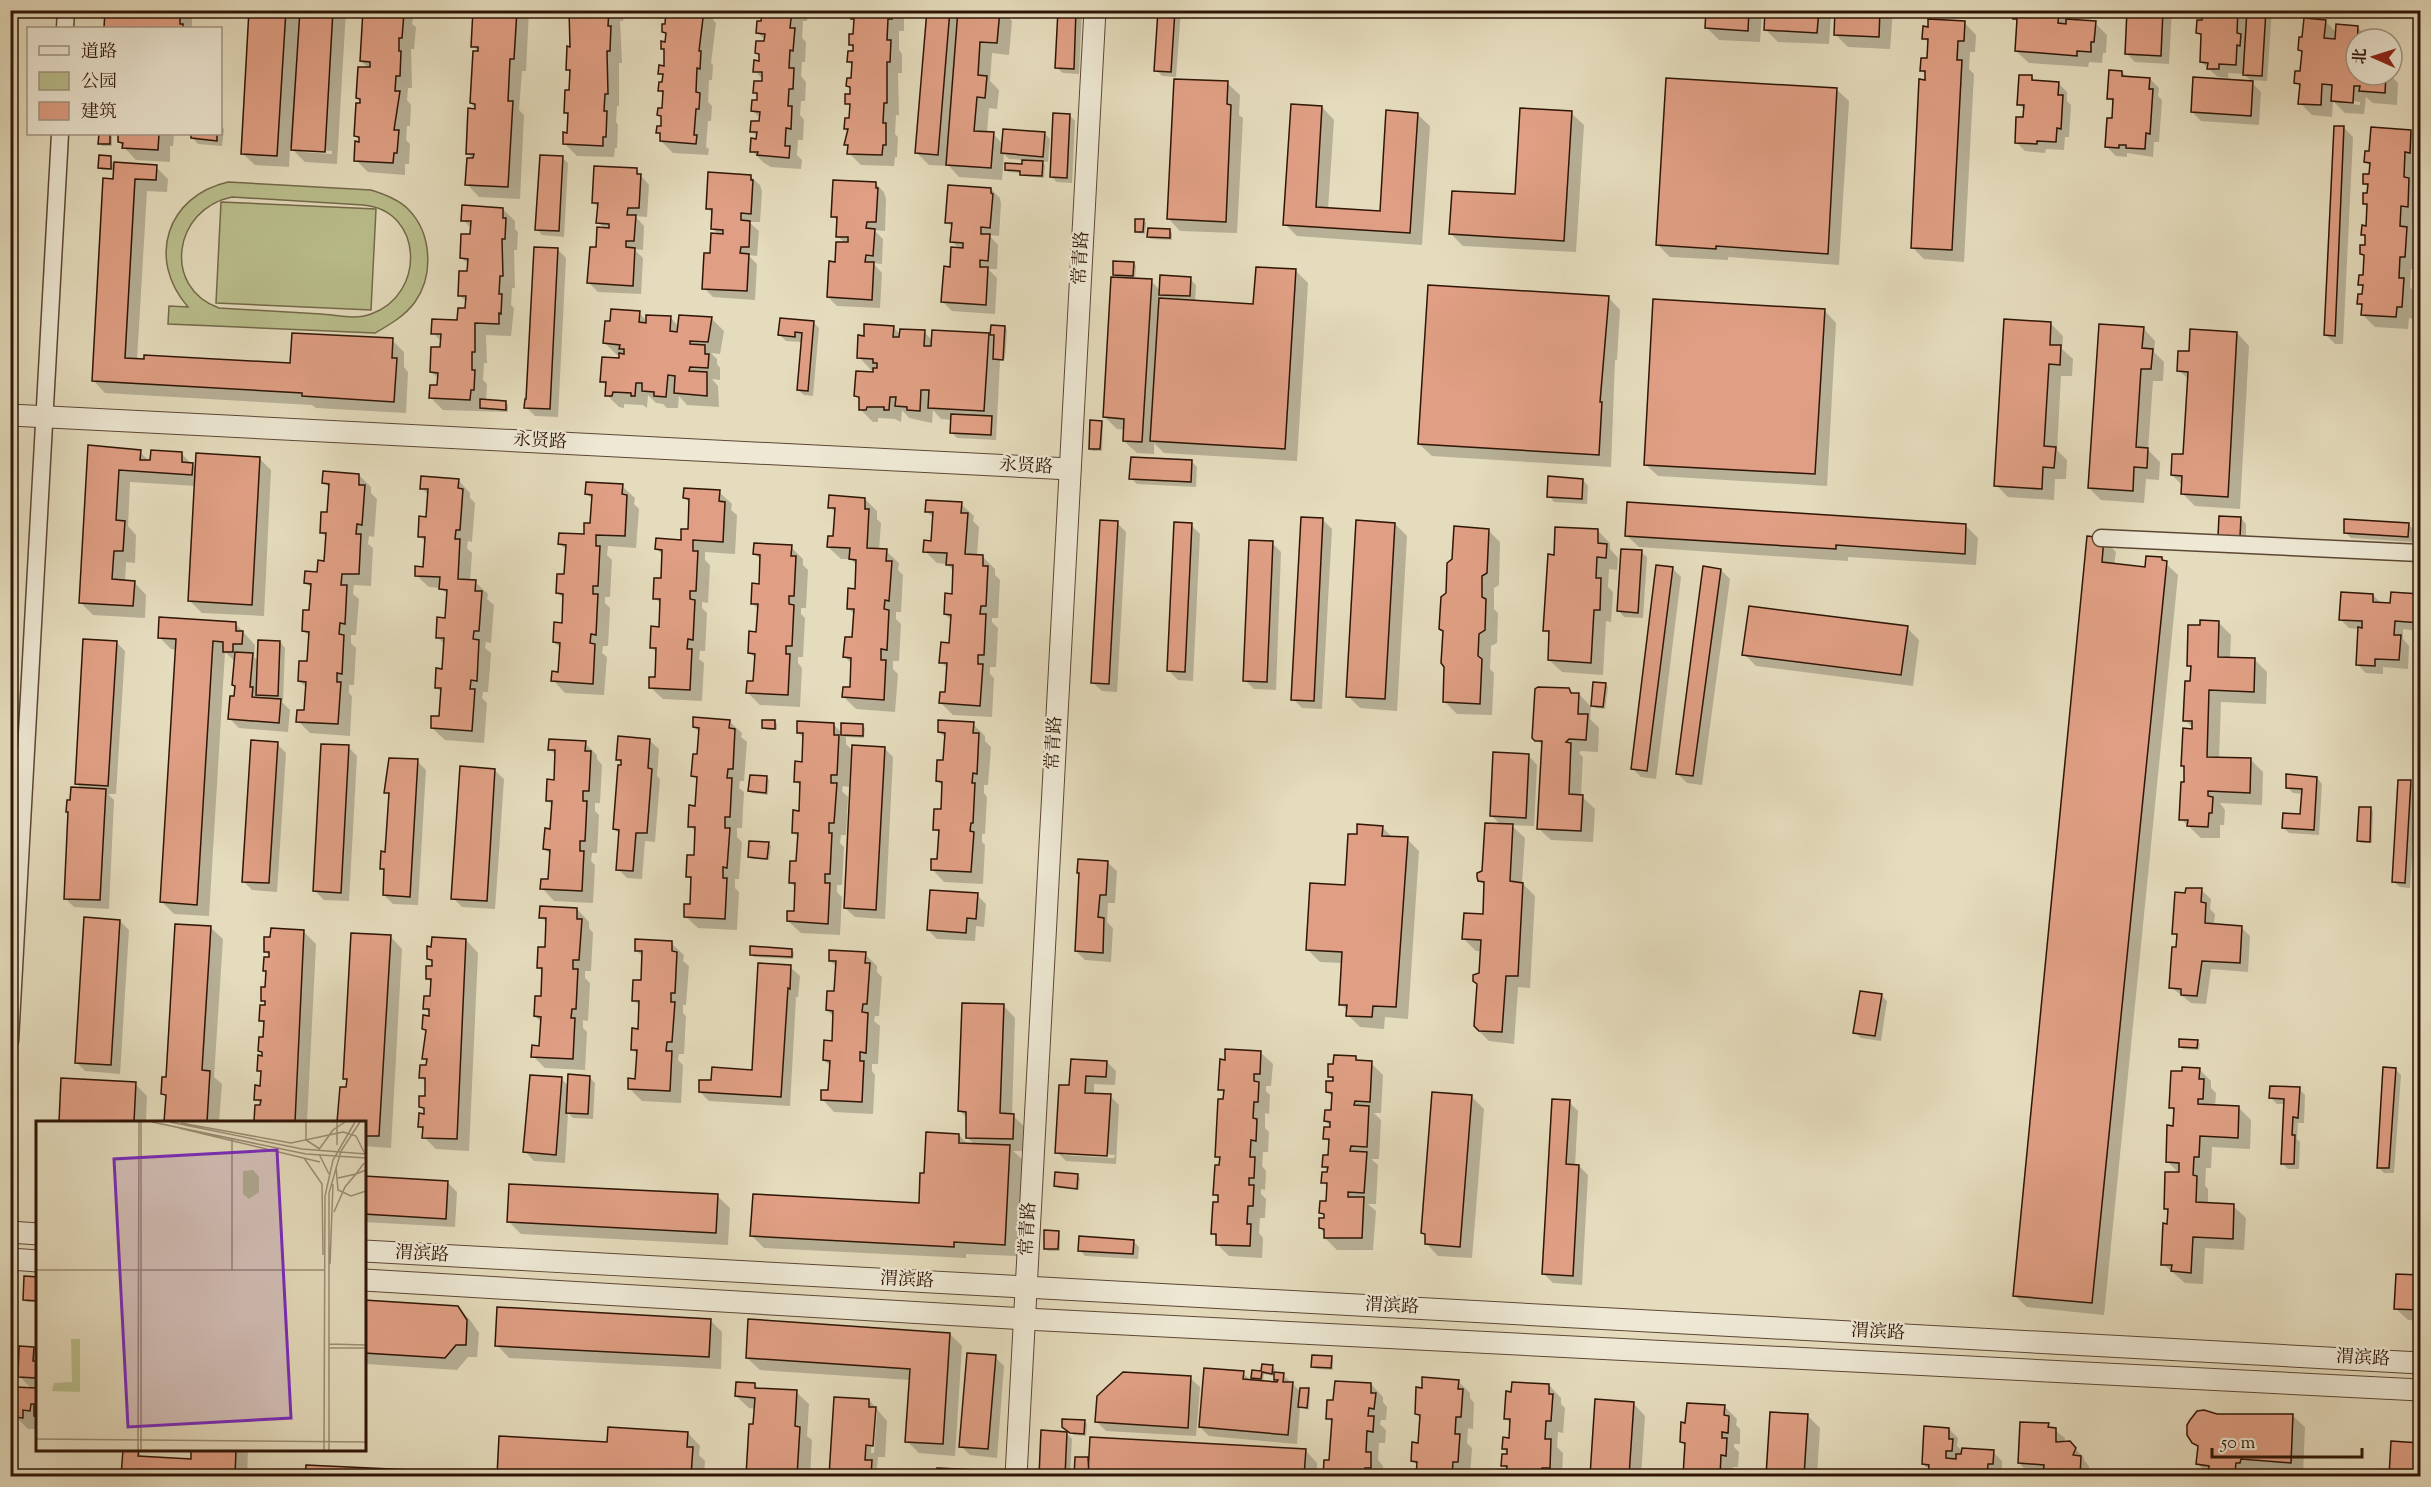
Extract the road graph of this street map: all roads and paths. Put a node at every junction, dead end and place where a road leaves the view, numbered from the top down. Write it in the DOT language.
graph roads {
  1 [pos="66,10"];
  2 [pos="1095,10"];
  3 [pos="65,27"];
  4 [pos="60,135"];
  5 [pos="10,415"];
  6 [pos="45,416"];
  7 [pos="1070,469"];
  8 [pos="2101,538"];
  9 [pos="2421,553"];
  10 [pos="10,1041"];
  11 [pos="10,1232"];
  12 [pos="36,1234"];
  13 [pos="366,1251"];
  14 [pos="10,1259"];
  15 [pos="36,1261"];
  16 [pos="366,1280"];
  17 [pos="1026,1287"];
  18 [pos="1025,1319"];
  19 [pos="2421,1363"];
  20 [pos="2421,1390"];
  21 [pos="1016,1476"];
  1 -- 3 [label="street"];
  2 -- 7 [label="street, 常青路"];
  4 -- 6 [label="street"];
  5 -- 6 [label="street, 永贤路"];
  6 -- 7 [label="street, 永贤路"];
  6 -- 10 [label="street"];
  7 -- 17 [label="street, 常青路"];
  8 -- 9 [label="street"];
  11 -- 12 [label="street"];
  13 -- 17 [label="street, 渭滨路"];
  14 -- 15 [label="street"];
  16 -- 18 [label="street, 渭滨路"];
  17 -- 18 [label="street, 常青路"];
  17 -- 19 [label="street, 渭滨路"];
  18 -- 20 [label="street, 渭滨路"];
  18 -- 21 [label="street, 常青路"];
}
